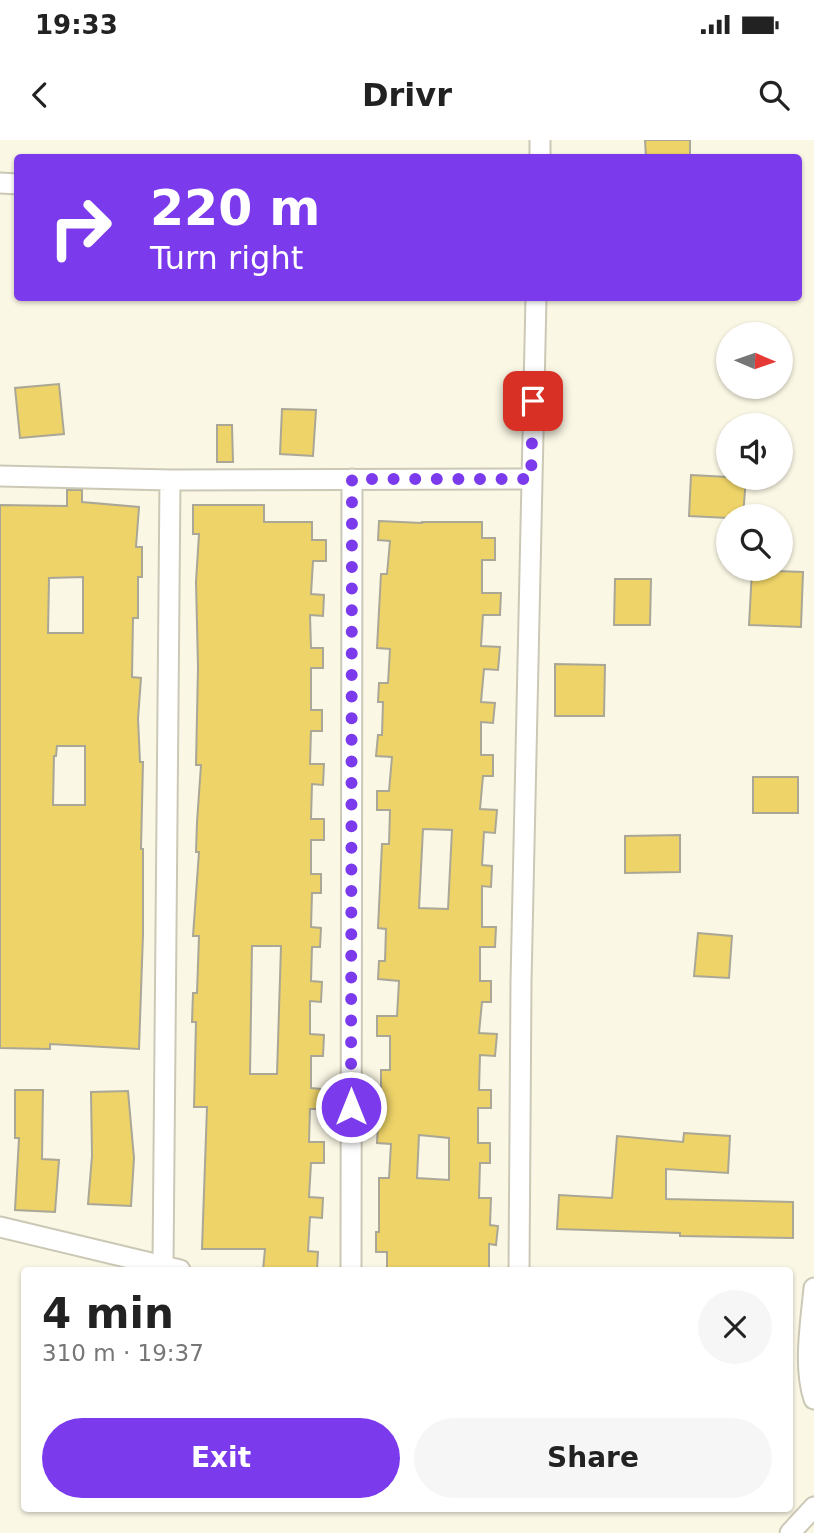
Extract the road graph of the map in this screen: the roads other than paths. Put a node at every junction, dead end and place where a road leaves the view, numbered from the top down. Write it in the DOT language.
graph roads {
  1 [pos="536,301"];
  2 [pos="0,476"];
  3 [pos="352,479"];
  4 [pos="531,479"];
  5 [pos="170,480"];
  6 [pos="0,1227"];
  7 [pos="167,1267"];
  8 [pos="171,1267"];
  9 [pos="351,1267"];
  10 [pos="519,1267"];
  11 [pos="814,1288"];
  12 [pos="814,1399"];
  13 [pos="814,1507"];
  14 [pos="790,1533"];
  1 -- 4 [label="street"];
  2 -- 5 [label="street"];
  3 -- 4 [label="street"];
  3 -- 5 [label="street"];
  3 -- 9 [label="street"];
  4 -- 10 [label="street"];
  5 -- 8 [label="street"];
  6 -- 7 [label="street"];
  11 -- 12 [label="street"];
  13 -- 14 [label="street"];
}
